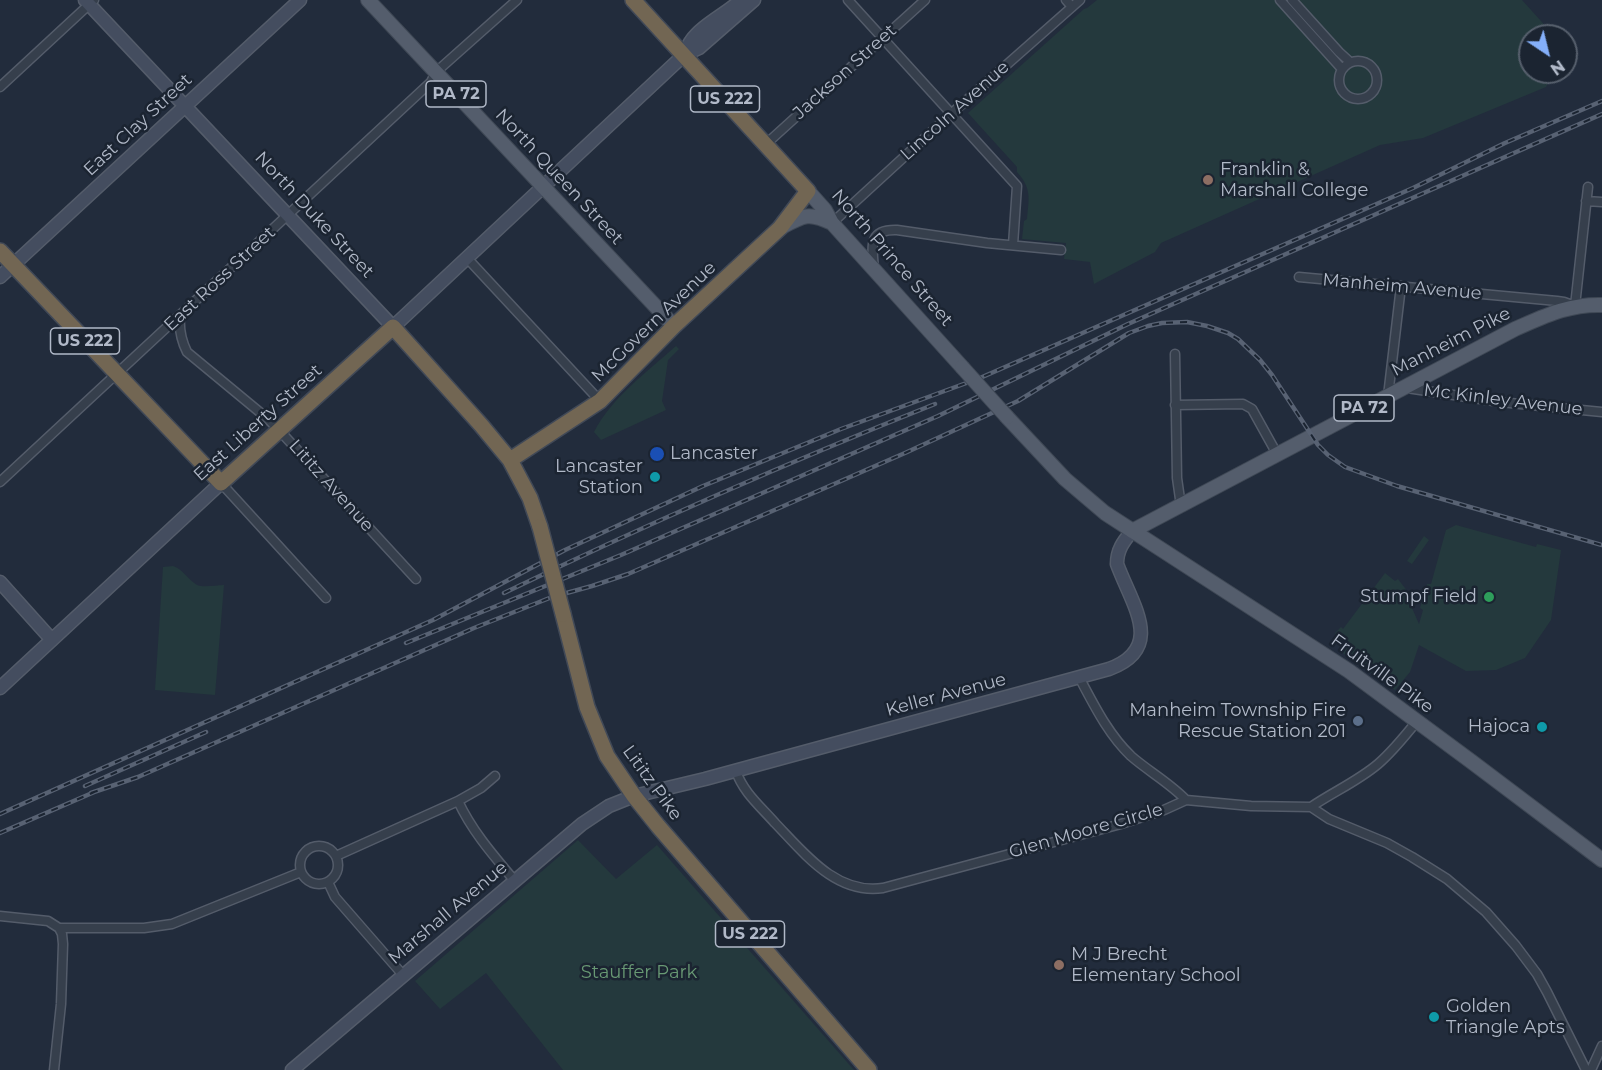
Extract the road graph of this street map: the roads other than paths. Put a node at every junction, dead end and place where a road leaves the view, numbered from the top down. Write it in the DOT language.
graph roads {
  1 [pos="300,0"];
  2 [pos="368,0"];
  3 [pos="517,0"];
  4 [pos="633,0"];
  5 [pos="741,0"];
  6 [pos="754,0"];
  7 [pos="848,0"];
  8 [pos="925,0"];
  9 [pos="1080,0"];
  10 [pos="1280,0"];
  11 [pos="1292,0"];
  12 [pos="90,2"];
  13 [pos="1069,3"];
  14 [pos="882,38"];
  15 [pos="684,55"];
  16 [pos="1350,62"];
  17 [pos="1342,69"];
  18 [pos="436,72"];
  19 [pos="0,87"];
  20 [pos="185,106"];
  21 [pos="952,113"];
  22 [pos="766,144"];
  23 [pos="543,187"];
  24 [pos="1588,187"];
  25 [pos="808,191"];
  26 [pos="1586,201"];
  27 [pos="1602,202"];
  28 [pos="287,215"];
  29 [pos="832,223"];
  30 [pos="780,228"];
  31 [pos="1013,246"];
  32 [pos="1062,250"];
  33 [pos="0,251"];
  34 [pos="467,258"];
  35 [pos="13,265"];
  36 [pos="874,269"];
  37 [pos="0,277"];
  38 [pos="1299,277"];
  39 [pos="1401,286"];
  40 [pos="1602,305"];
  41 [pos="1575,306"];
  42 [pos="180,316"];
  43 [pos="674,326"];
  44 [pos="393,327"];
  45 [pos="1175,354"];
  46 [pos="117,374"];
  47 [pos="1404,387"];
  48 [pos="1388,396"];
  49 [pos="600,401"];
  50 [pos="1175,405"];
  51 [pos="1602,411"];
  52 [pos="279,430"];
  53 [pos="1278,454"];
  54 [pos="510,460"];
  55 [pos="0,482"];
  56 [pos="221,483"];
  57 [pos="1181,506"];
  58 [pos="1132,531"];
  59 [pos="416,579"];
  60 [pos="0,582"];
  61 [pos="326,598"];
  62 [pos="52,640"];
  63 [pos="1079,677"];
  64 [pos="0,688"];
  65 [pos="1416,721"];
  66 [pos="736,771"];
  67 [pos="495,776"];
  68 [pos="634,796"];
  69 [pos="1186,800"];
  70 [pos="458,801"];
  71 [pos="1311,807"];
  72 [pos="336,856"];
  73 [pos="1602,860"];
  74 [pos="301,872"];
  75 [pos="514,880"];
  76 [pos="328,882"];
  77 [pos="0,916"];
  78 [pos="59,928"];
  79 [pos="403,975"];
  80 [pos="1602,1046"];
  81 [pos="54,1070"];
  82 [pos="292,1070"];
  83 [pos="869,1070"];
  84 [pos="1586,1070"];
  85 [pos="1591,1070"];
  1 -- 20 [label="main road, East Clay Street"];
  2 -- 18 [label="main road, North Queen Street / PA 72"];
  3 -- 18 [label="street, East Ross Street"];
  4 -- 15 [label="highway, North Prince Street / US 222"];
  5 -- 15 [label="main road"];
  6 -- 15 [label="main road"];
  7 -- 14 [label="street"];
  8 -- 14 [label="street, Jackson Street"];
  9 -- 13 [label="street, Lincoln Avenue"];
  10 -- 17 [label="street"];
  11 -- 16 [label="street"];
  12 -- 19 [label="street"];
  12 -- 20 [label="main road, North Duke Street"];
  13 -- 21 [label="street, Lincoln Avenue"];
  14 -- 21 [label="street"];
  14 -- 22 [label="street, Jackson Street"];
  15 -- 22 [label="highway, North Prince Street / US 222"];
  15 -- 23 [label="main road, East Liberty Street"];
  16 -- 17 [label="street"];
  16 -- 17 [label="street"];
  18 -- 23 [label="main road, North Queen Street / PA 72"];
  18 -- 28 [label="street, East Ross Street"];
  20 -- 28 [label="main road, North Duke Street"];
  20 -- 35 [label="main road, East Clay Street"];
  21 -- 29 [label="street, Lincoln Avenue"];
  21 -- 31 [label="street"];
  22 -- 25 [label="highway, North Prince Street / US 222"];
  23 -- 34 [label="main road, East Liberty Street"];
  23 -- 43 [label="main road, North Queen Street / PA 72"];
  24 -- 26 [label="street"];
  25 -- 29 [label="main road, North Prince Street"];
  25 -- 30 [label="highway, McGovern Avenue"];
  26 -- 27 [label="street"];
  26 -- 41 [label="street"];
  28 -- 42 [label="street, East Ross Street"];
  28 -- 44 [label="main road, North Duke Street"];
  29 -- 30 [label="main road"];
  29 -- 36 [label="main road, North Prince Street"];
  30 -- 43 [label="highway, McGovern Avenue"];
  31 -- 32 [label="street"];
  31 -- 36 [label="street"];
  33 -- 35 [label="highway, US 222"];
  34 -- 44 [label="main road, East Liberty Street"];
  34 -- 49 [label="street"];
  35 -- 37 [label="main road, East Clay Street"];
  35 -- 46 [label="highway, US 222"];
  36 -- 58 [label="main road, North Prince Street, bridge"];
  38 -- 39 [label="street, Manheim Avenue"];
  39 -- 41 [label="street, Manheim Avenue"];
  39 -- 48 [label="street"];
  40 -- 41 [label="main road, Manheim Pike / PA 72"];
  41 -- 47 [label="main road, Manheim Pike / PA 72"];
  42 -- 46 [label="street, East Ross Street"];
  42 -- 52 [label="street, Lititz Avenue"];
  43 -- 49 [label="highway, McGovern Avenue"];
  44 -- 52 [label="highway, East Liberty Street"];
  44 -- 54 [label="highway, North Duke Street / US 222"];
  45 -- 50 [label="street"];
  46 -- 55 [label="street, East Ross Street"];
  46 -- 56 [label="highway, US 222"];
  47 -- 48 [label="main road, Manheim Pike / PA 72"];
  47 -- 51 [label="street, Mc Kinley Avenue"];
  48 -- 53 [label="main road, Manheim Pike / PA 72"];
  49 -- 54 [label="highway, McGovern Avenue"];
  50 -- 53 [label="street"];
  50 -- 57 [label="street"];
  52 -- 56 [label="highway, East Liberty Street"];
  52 -- 59 [label="street, Lititz Avenue"];
  53 -- 57 [label="main road, Manheim Pike / PA 72"];
  54 -- 68 [label="highway, Lititz Pike / US 222, bridge"];
  56 -- 61 [label="street"];
  56 -- 62 [label="main road, East Liberty Street"];
  57 -- 58 [label="main road, Manheim Pike / PA 72"];
  58 -- 63 [label="main road, Keller Avenue"];
  58 -- 65 [label="main road, Fruitville Pike"];
  60 -- 62 [label="main road"];
  62 -- 64 [label="main road, East Liberty Street"];
  63 -- 66 [label="main road, Keller Avenue"];
  63 -- 69 [label="street"];
  65 -- 71 [label="street"];
  65 -- 73 [label="main road, Fruitville Pike"];
  66 -- 68 [label="main road, Keller Avenue"];
  66 -- 69 [label="street, Glen Moore Circle"];
  67 -- 70 [label="street"];
  68 -- 75 [label="main road, Marshall Avenue"];
  68 -- 83 [label="highway, Lititz Pike / US 222"];
  69 -- 71 [label="street, Glen Moore Circle"];
  70 -- 72 [label="street"];
  70 -- 75 [label="street"];
  71 -- 84 [label="street, Glen Moore Circle"];
  72 -- 74 [label="street"];
  72 -- 76 [label="street"];
  74 -- 76 [label="street"];
  74 -- 78 [label="street"];
  75 -- 79 [label="main road, Marshall Avenue"];
  76 -- 79 [label="street"];
  77 -- 78 [label="street"];
  78 -- 81 [label="street"];
  79 -- 82 [label="main road, Marshall Avenue"];
  80 -- 85 [label="street"];
}
